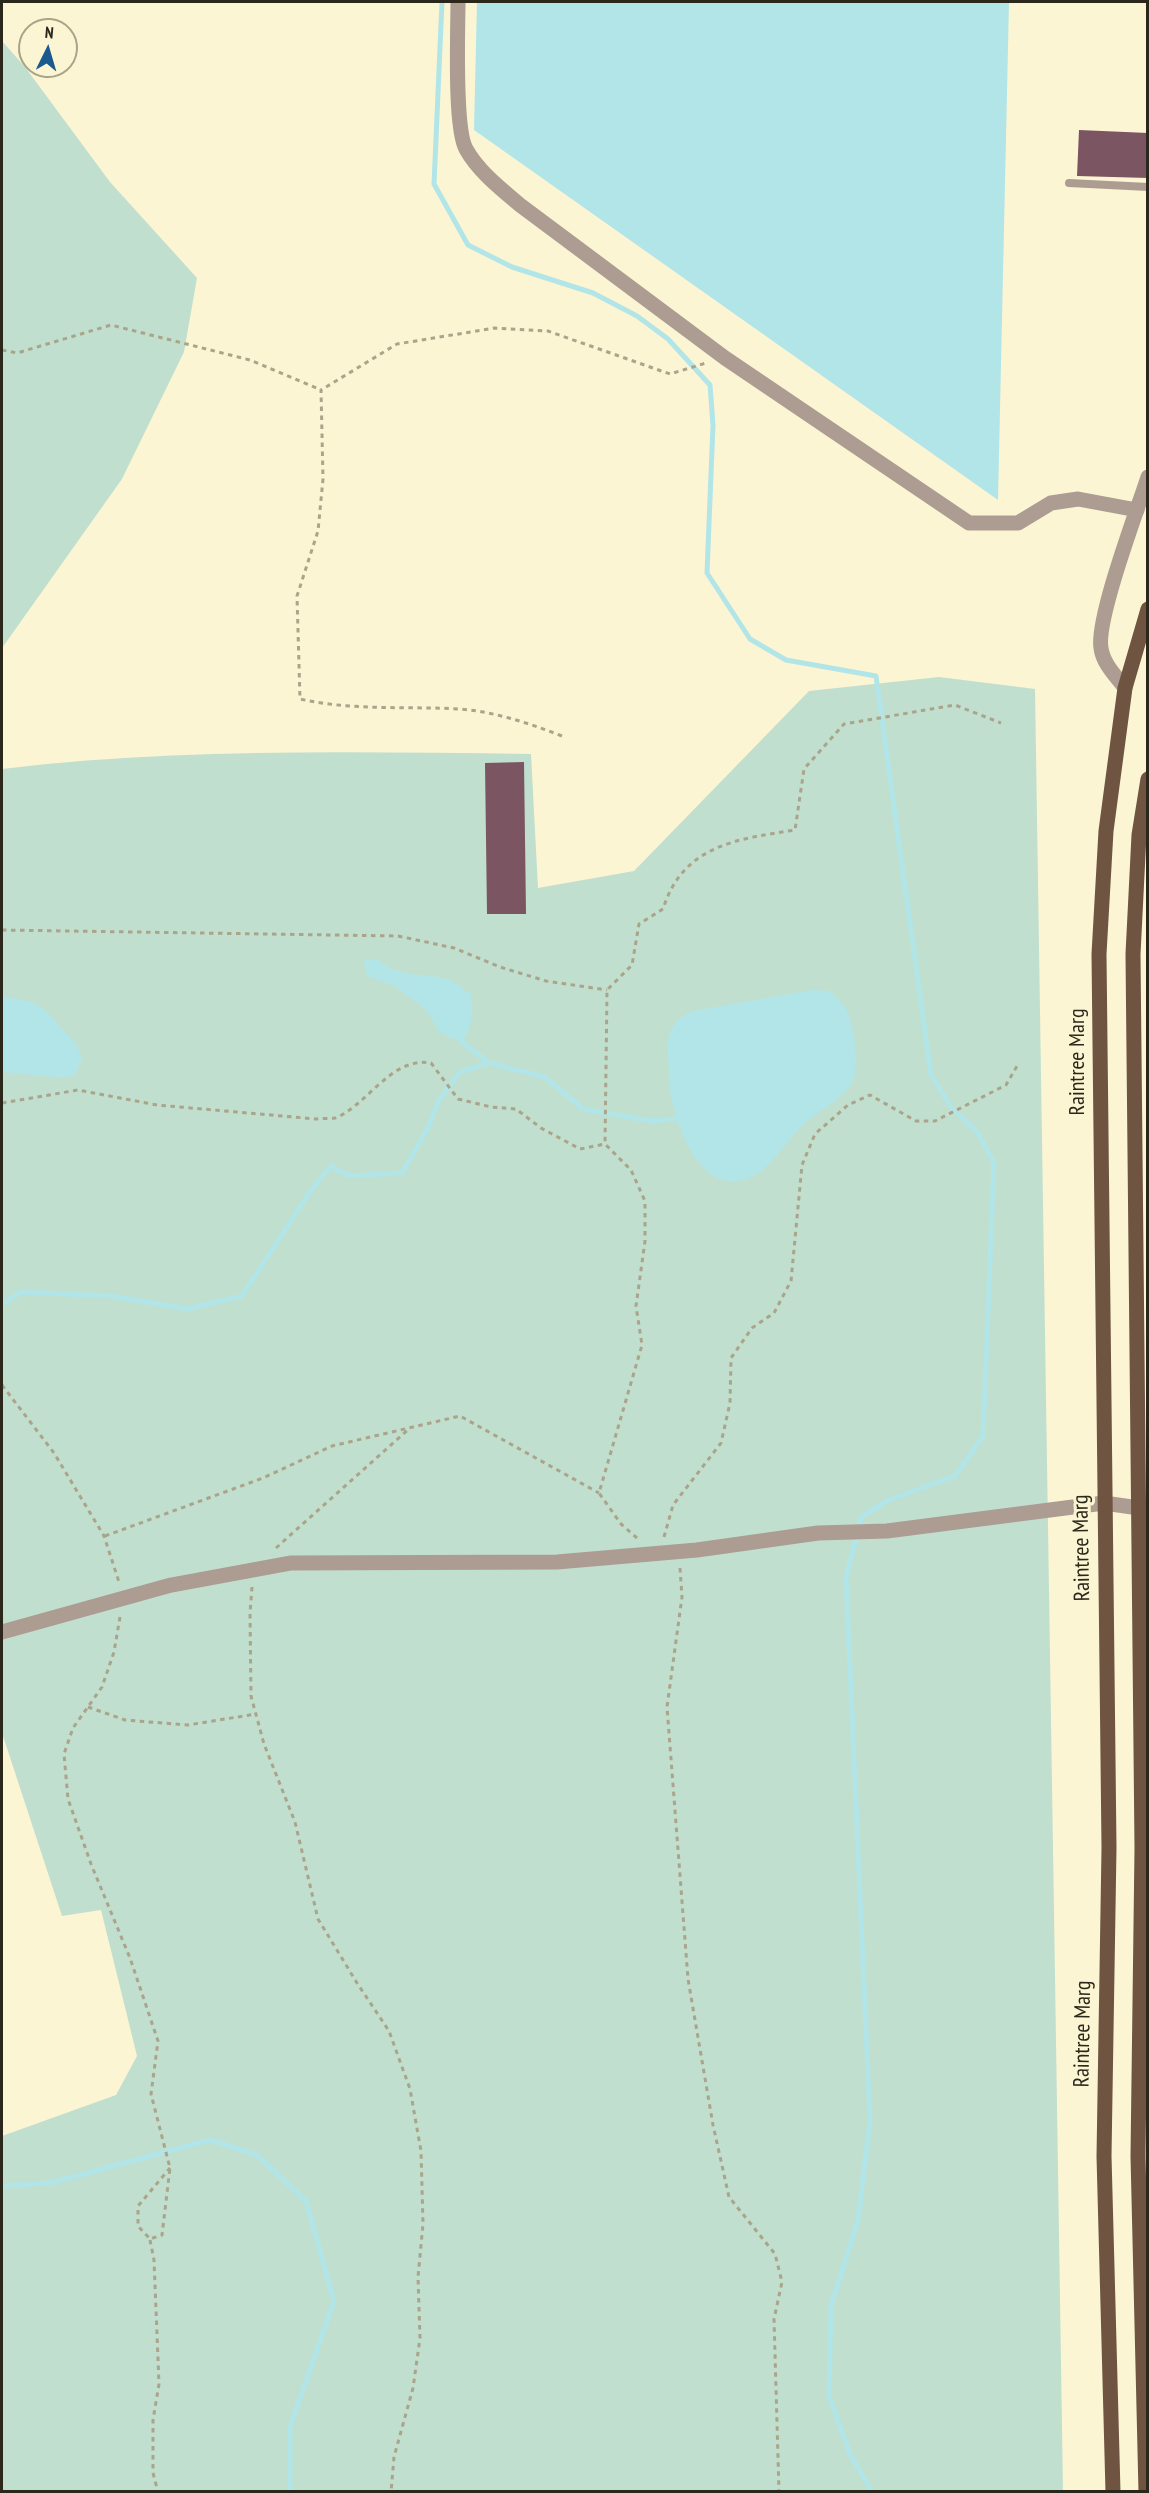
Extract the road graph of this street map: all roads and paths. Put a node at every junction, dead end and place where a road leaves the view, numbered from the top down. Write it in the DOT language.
graph roads {
  1 [pos="458,2"];
  2 [pos="1069,183"];
  3 [pos="1148,187"];
  4 [pos="2,350"];
  5 [pos="725,358"];
  6 [pos="321,390"];
  7 [pos="1148,477"];
  8 [pos="1137,510"];
  9 [pos="1148,609"];
  10 [pos="1125,688"];
  11 [pos="1001,723"];
  12 [pos="562,736"];
  13 [pos="1148,778"];
  14 [pos="2,930"];
  15 [pos="608,990"];
  16 [pos="1017,1066"];
  17 [pos="2,1103"];
  18 [pos="605,1144"];
  19 [pos="2,1385"];
  20 [pos="411,1427"];
  21 [pos="599,1493"];
  22 [pos="1104,1503"];
  23 [pos="1139,1508"];
  24 [pos="104,1536"];
  25 [pos="678,1552"];
  26 [pos="653,1554"];
  27 [pos="254,1570"];
  28 [pos="1143,1584"];
  29 [pos="124,1598"];
  30 [pos="1144,1622"];
  31 [pos="2,1632"];
  32 [pos="88,1707"];
  33 [pos="256,1714"];
  34 [pos="1144,1726"];
  35 [pos="1143,2163"];
  36 [pos="171,2168"];
  37 [pos="1143,2186"];
  38 [pos="150,2239"];
  39 [pos="158,2492"];
  40 [pos="391,2492"];
  41 [pos="779,2492"];
  42 [pos="1113,2492"];
  43 [pos="1146,2492"];
  1 -- 5 [label="street"];
  2 -- 3 [label="lane"];
  4 -- 6 [label="path"];
  5 -- 6 [label="path"];
  5 -- 8 [label="street"];
  6 -- 12 [label="path"];
  7 -- 8 [label="street"];
  8 -- 10 [label="street"];
  9 -- 10 [label="main road, Raintree Marg"];
  10 -- 22 [label="main road, Raintree Marg"];
  11 -- 15 [label="path"];
  13 -- 23 [label="main road"];
  14 -- 15 [label="path"];
  15 -- 18 [label="path"];
  16 -- 26 [label="path"];
  17 -- 18 [label="path"];
  18 -- 21 [label="path"];
  19 -- 24 [label="path"];
  20 -- 21 [label="path"];
  20 -- 24 [label="path"];
  20 -- 27 [label="path"];
  21 -- 26 [label="path"];
  22 -- 23 [label="street"];
  22 -- 25 [label="street"];
  22 -- 42 [label="main road, Raintree Marg"];
  23 -- 28 [label="main road"];
  24 -- 29 [label="path"];
  25 -- 26 [label="street"];
  25 -- 41 [label="path"];
  26 -- 27 [label="street"];
  27 -- 29 [label="street"];
  27 -- 33 [label="path"];
  28 -- 30 [label="main road"];
  29 -- 31 [label="street"];
  29 -- 32 [label="path"];
  30 -- 34 [label="main road"];
  32 -- 33 [label="path"];
  32 -- 36 [label="path"];
  33 -- 40 [label="path"];
  34 -- 35 [label="main road"];
  35 -- 37 [label="main road"];
  36 -- 38 [label="path"];
  36 -- 38 [label="path"];
  37 -- 43 [label="main road"];
  38 -- 39 [label="path"];
}
